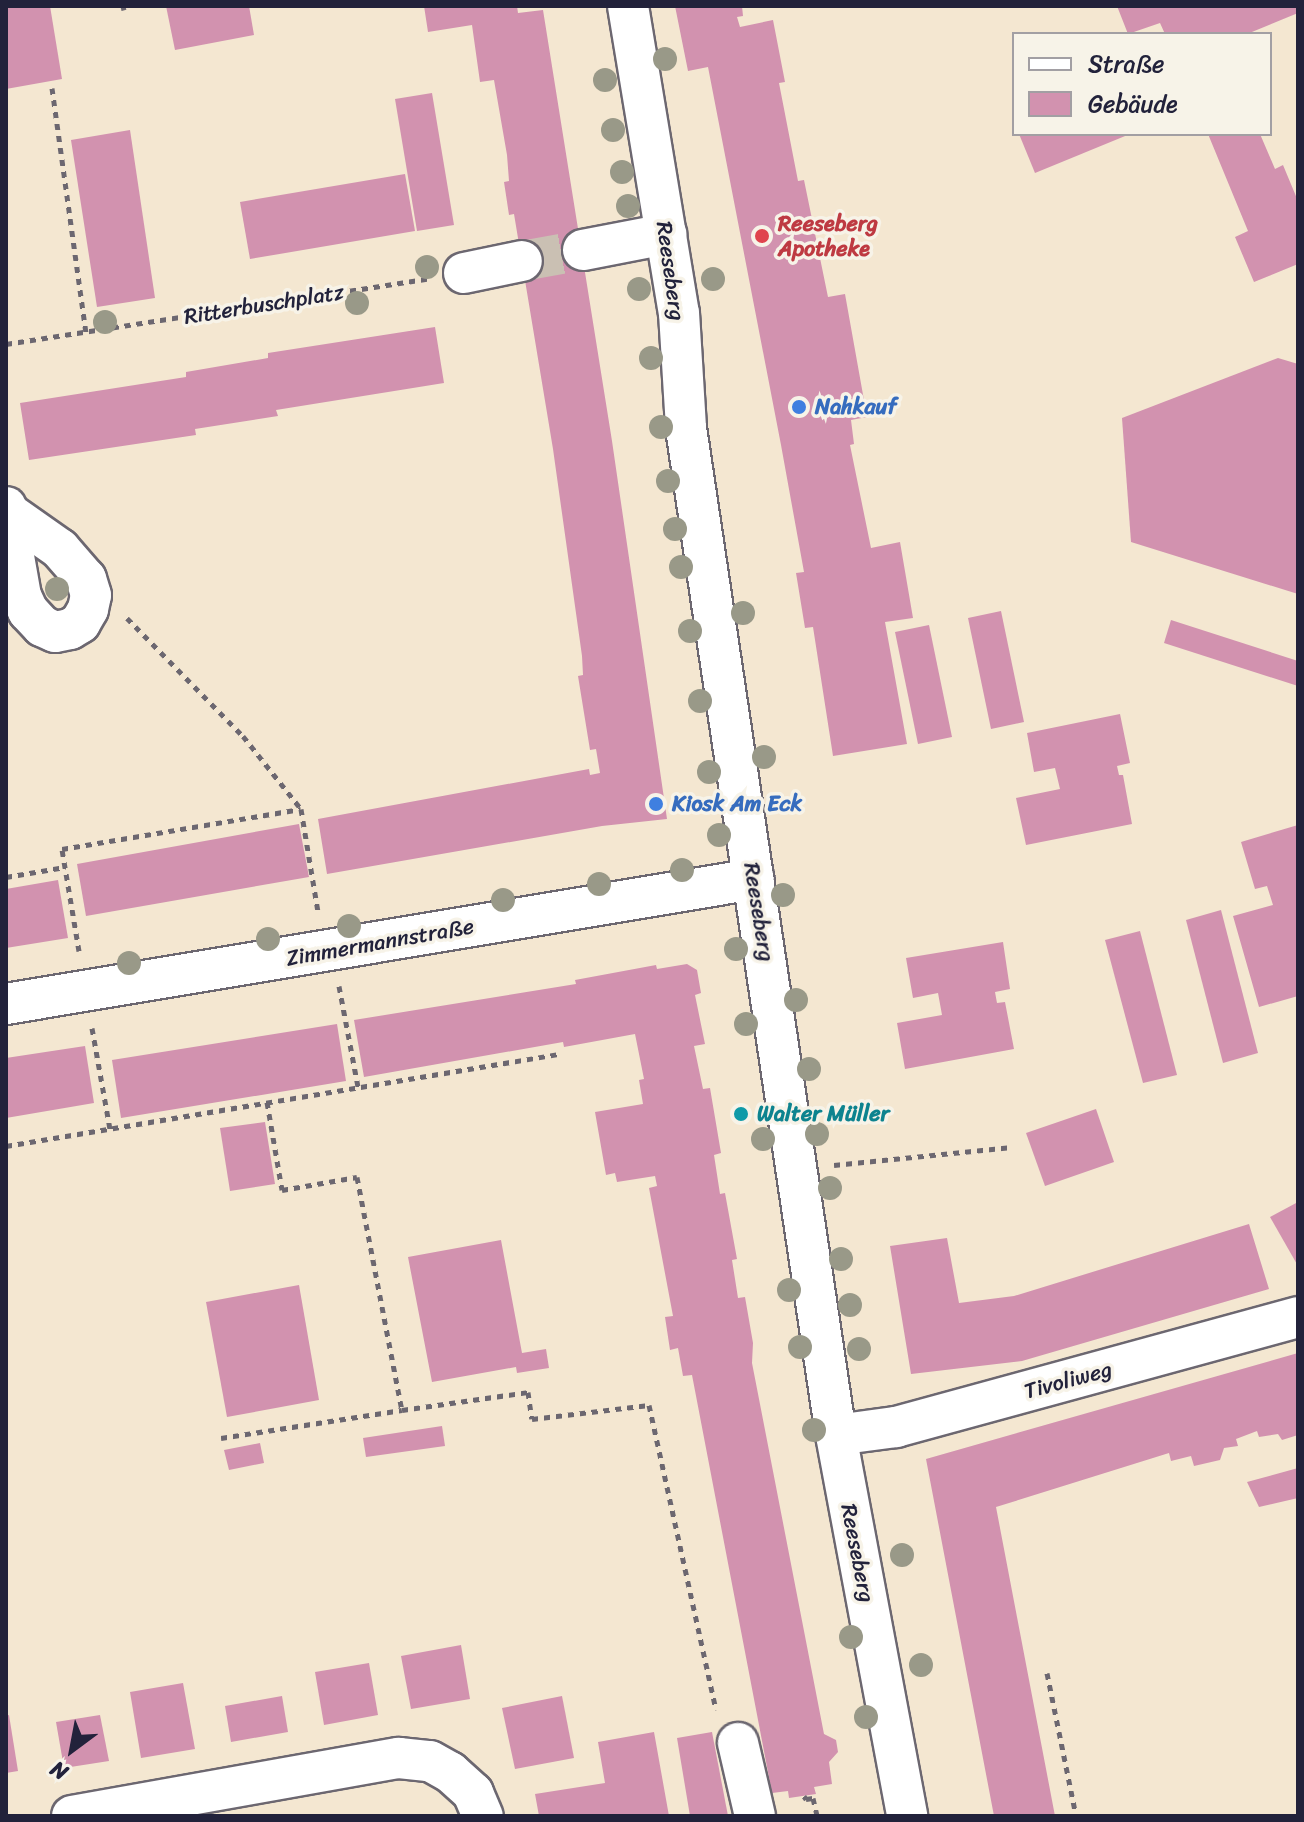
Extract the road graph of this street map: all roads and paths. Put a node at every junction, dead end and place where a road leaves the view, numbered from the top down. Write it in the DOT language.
graph roads {
  1 [pos="628,6"];
  2 [pos="52,88"];
  3 [pos="666,234"];
  4 [pos="583,250"];
  5 [pos="522,261"];
  6 [pos="464,273"];
  7 [pos="86,333"];
  8 [pos="6,344"];
  9 [pos="6,509"];
  10 [pos="91,595"];
  11 [pos="301,809"];
  12 [pos="65,867"];
  13 [pos="6,877"];
  14 [pos="754,879"];
  15 [pos="328,951"];
  16 [pos="86,991"];
  17 [pos="6,1004"];
  18 [pos="559,1054"];
  19 [pos="358,1087"];
  20 [pos="267,1102"];
  21 [pos="110,1129"];
  22 [pos="6,1146"];
  23 [pos="1012,1147"];
  24 [pos="797,1169"];
  25 [pos="1298,1317"];
  26 [pos="402,1410"];
  27 [pos="836,1435"];
  28 [pos="221,1438"];
  29 [pos="1047,1673"];
  30 [pos="738,1743"];
  31 [pos="804,1796"];
  32 [pos="897,1814"];
  33 [pos="72,1816"];
  34 [pos="483,1816"];
  35 [pos="755,1816"];
  36 [pos="817,1816"];
  37 [pos="1076,1816"];
  1 -- 3 [label="street, Reeseberg"];
  2 -- 7 [label="path"];
  3 -- 4 [label="street"];
  3 -- 14 [label="street, Reeseberg"];
  5 -- 6 [label="street"];
  6 -- 7 [label="path, Ritterbuschplatz"];
  7 -- 8 [label="path, Ritterbuschplatz"];
  9 -- 10 [label="street"];
  9 -- 10 [label="street"];
  10 -- 11 [label="path"];
  11 -- 12 [label="path"];
  11 -- 15 [label="path"];
  12 -- 13 [label="path"];
  12 -- 16 [label="path"];
  14 -- 15 [label="street, Zimmermannstraße"];
  14 -- 24 [label="street, Reeseberg"];
  15 -- 16 [label="street, Zimmermannstraße"];
  15 -- 19 [label="path"];
  16 -- 17 [label="street, Zimmermannstraße"];
  16 -- 21 [label="path"];
  18 -- 19 [label="path"];
  19 -- 20 [label="path"];
  20 -- 21 [label="path"];
  20 -- 26 [label="path"];
  21 -- 22 [label="path"];
  23 -- 24 [label="path"];
  24 -- 27 [label="street, Reeseberg"];
  25 -- 27 [label="street, Tivoliweg"];
  26 -- 28 [label="path"];
  26 -- 30 [label="path"];
  27 -- 32 [label="street, Reeseberg"];
  29 -- 37 [label="path"];
  30 -- 35 [label="street"];
  31 -- 36 [label="path"];
  33 -- 34 [label="street"];
}
